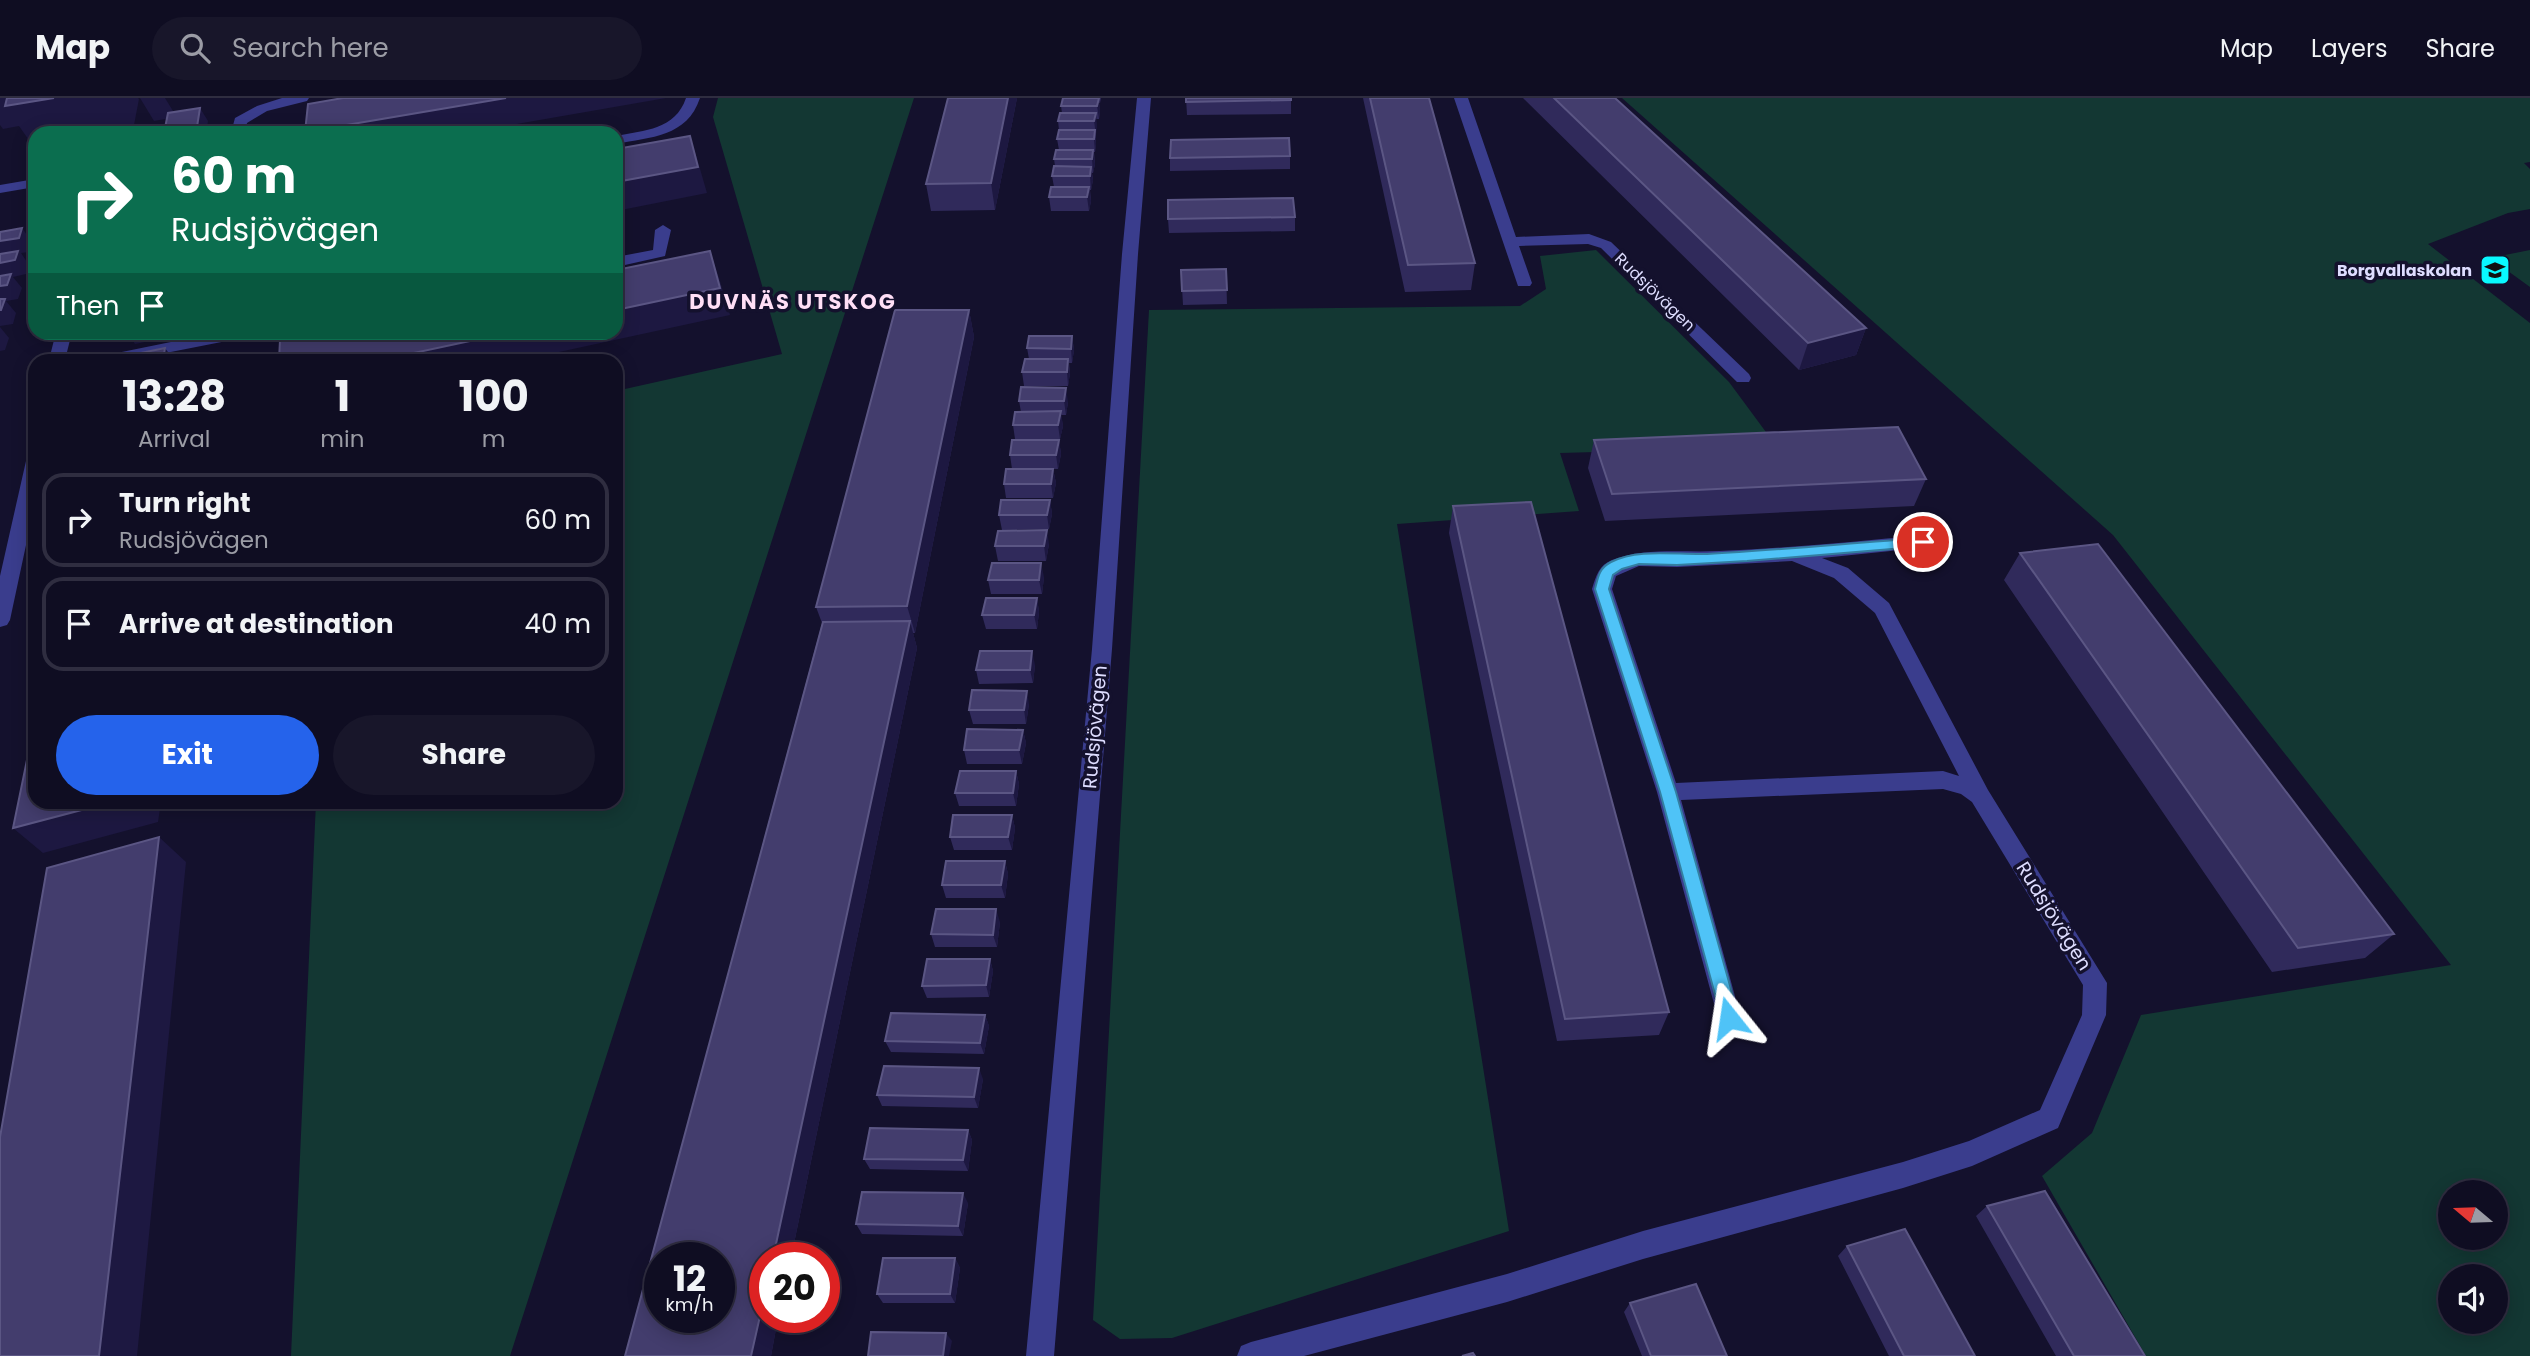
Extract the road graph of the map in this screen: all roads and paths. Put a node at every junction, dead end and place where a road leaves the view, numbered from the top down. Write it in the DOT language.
graph roads {
  1 [pos="302,98"];
  2 [pos="693,98"];
  3 [pos="1144,98"];
  4 [pos="1461,98"];
  5 [pos="239,126"];
  6 [pos="623,138"];
  7 [pos="28,184"];
  8 [pos="0,189"];
  9 [pos="663,230"];
  10 [pos="1509,242"];
  11 [pos="623,261"];
  12 [pos="1524,283"];
  13 [pos="207,340"];
  14 [pos="137,354"];
  15 [pos="1744,378"];
  16 [pos="28,493"];
  17 [pos="1923,542"];
  18 [pos="1794,554"];
  19 [pos="0,620"];
  20 [pos="1668,792"];
  21 [pos="1980,796"];
  22 [pos="1729,1018"];
  23 [pos="1040,1356"];
  24 [pos="1251,1356"];
  1 -- 5 [label="street"];
  2 -- 6 [label="street"];
  3 -- 23 [label="street, Rudsjövägen"];
  4 -- 10 [label="street"];
  7 -- 8 [label="street"];
  9 -- 11 [label="street"];
  10 -- 12 [label="street"];
  10 -- 15 [label="street, Rudsjövägen"];
  13 -- 14 [label="street"];
  16 -- 19 [label="street"];
  17 -- 18 [label="street, Rudsjövägen"];
  18 -- 20 [label="street, Rudsjövägen"];
  18 -- 21 [label="street, Rudsjövägen"];
  20 -- 21 [label="street"];
  20 -- 22 [label="street, Rudsjövägen"];
  21 -- 24 [label="street, Rudsjövägen"];
}
